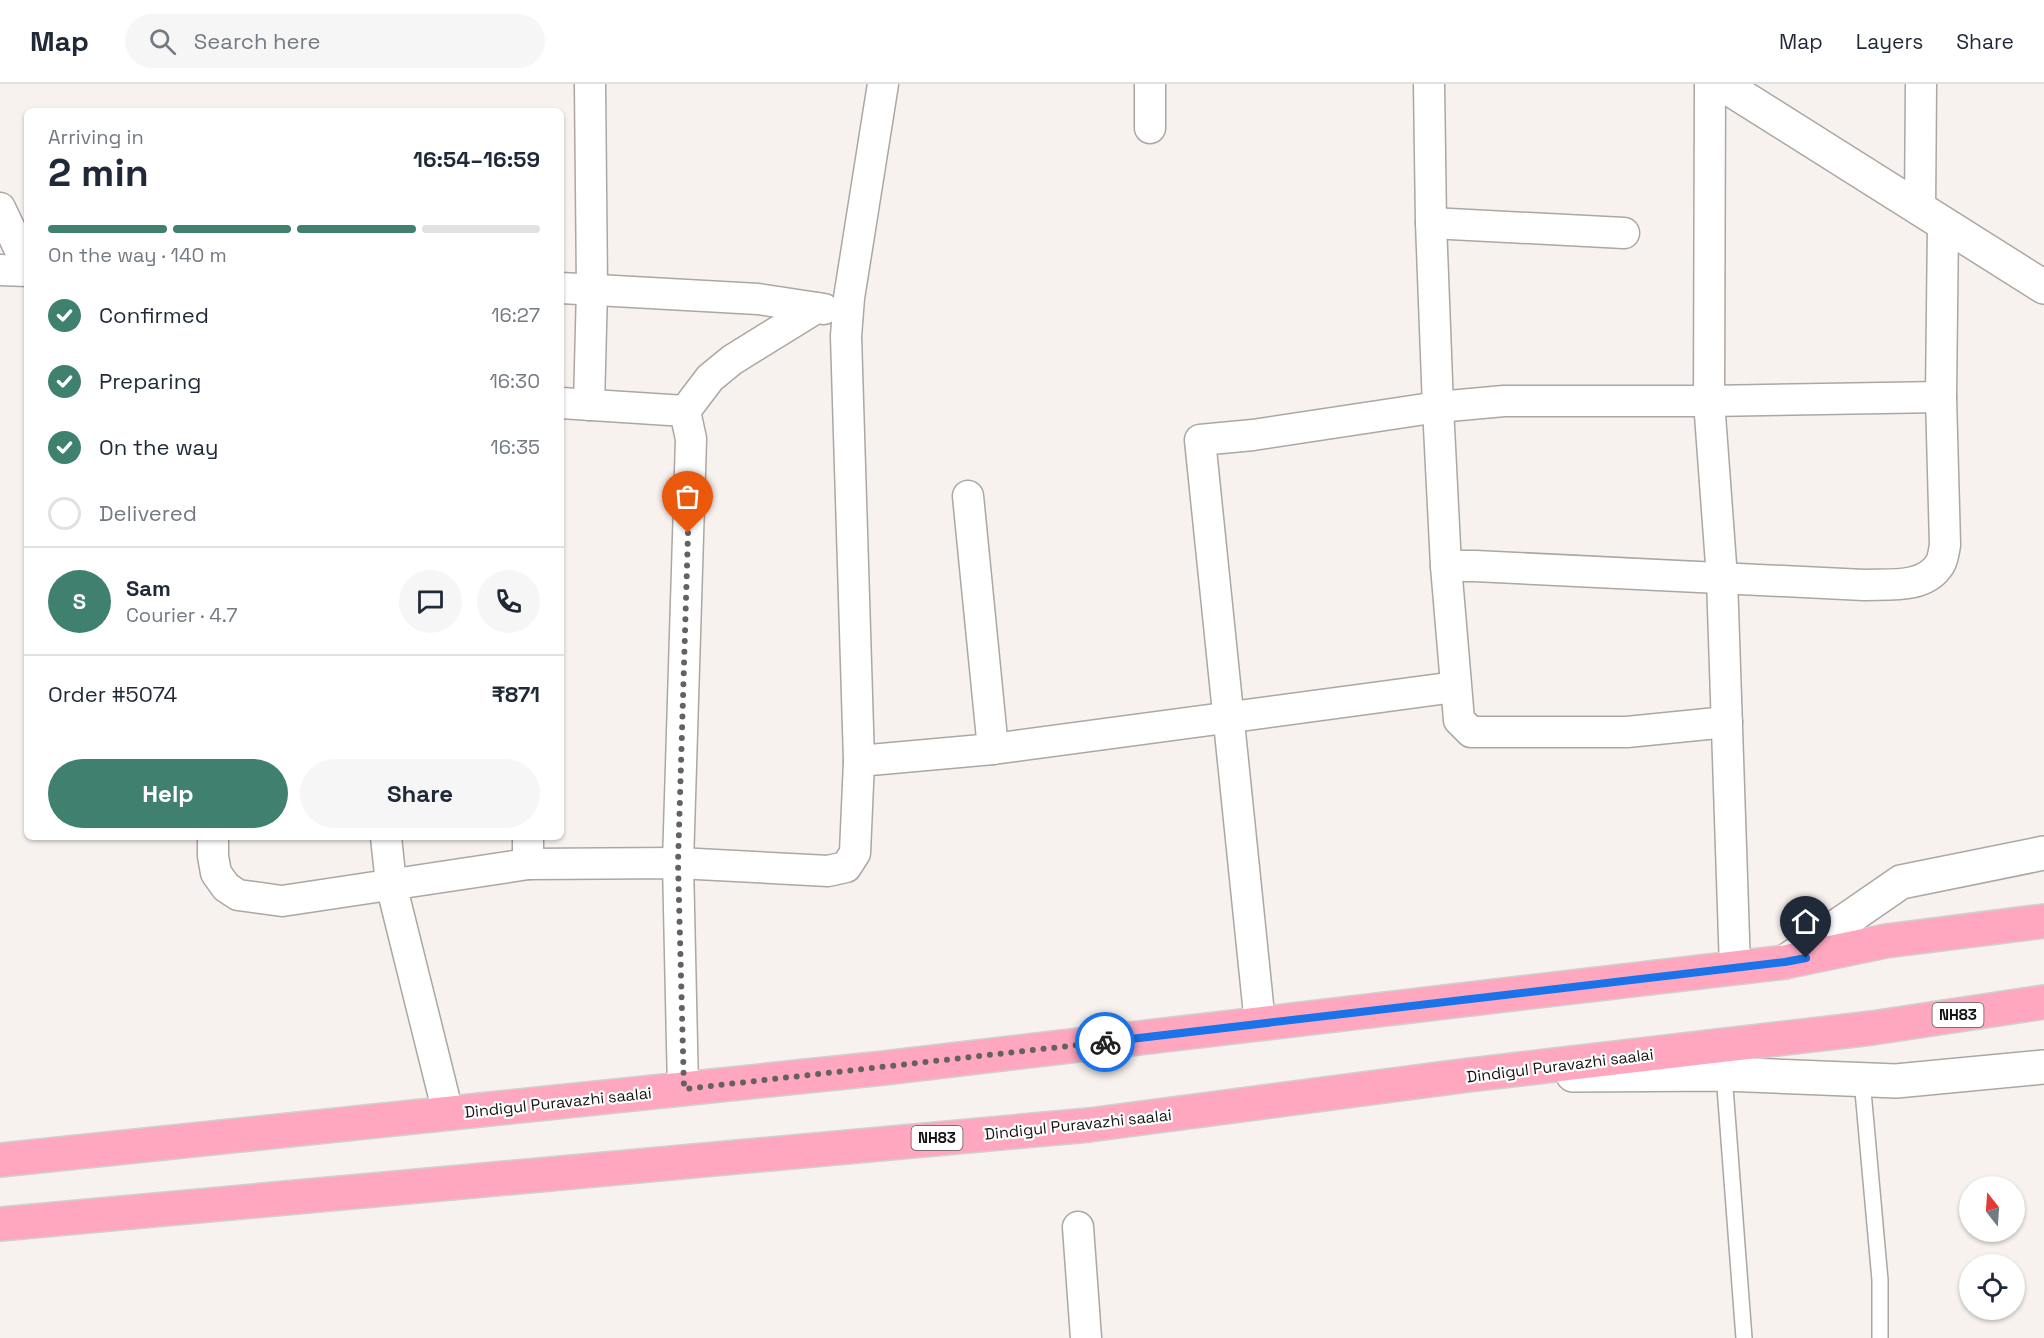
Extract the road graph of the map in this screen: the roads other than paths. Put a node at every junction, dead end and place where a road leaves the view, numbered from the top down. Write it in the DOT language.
graph roads {
  1 [pos="590,84"];
  2 [pos="883,84"];
  3 [pos="1150,84"];
  4 [pos="1429,84"];
  5 [pos="1710,84"];
  6 [pos="1722,84"];
  7 [pos="1920,84"];
  8 [pos="1150,128"];
  9 [pos="0,208"];
  10 [pos="1932,217"];
  11 [pos="1431,223"];
  12 [pos="1624,233"];
  13 [pos="24,259"];
  14 [pos="0,270"];
  15 [pos="24,271"];
  16 [pos="2044,287"];
  17 [pos="564,288"];
  18 [pos="592,290"];
  19 [pos="816,308"];
  20 [pos="848,310"];
  21 [pos="1941,397"];
  22 [pos="1709,401"];
  23 [pos="575,404"];
  24 [pos="1438,407"];
  25 [pos="685,411"];
  26 [pos="968,496"];
  27 [pos="1446,566"];
  28 [pos="1722,578"];
  29 [pos="1455,687"];
  30 [pos="1228,717"];
  31 [pos="1727,722"];
  32 [pos="993,749"];
  33 [pos="860,761"];
  34 [pos="213,840"];
  35 [pos="386,840"];
  36 [pos="528,850"];
  37 [pos="2044,853"];
  38 [pos="678,863"];
  39 [pos="391,884"];
  40 [pos="2044,921"];
  41 [pos="1785,962"];
  42 [pos="1735,968"];
  43 [pos="2044,1002"];
  44 [pos="1260,1024"];
  45 [pos="2044,1067"];
  46 [pos="1724,1074"];
  47 [pos="1469,1075"];
  48 [pos="1862,1080"];
  49 [pos="684,1089"];
  50 [pos="448,1113"];
  51 [pos="0,1160"];
  52 [pos="0,1224"];
  53 [pos="1077,1227"];
  54 [pos="1086,1338"];
  55 [pos="1744,1338"];
  56 [pos="1880,1338"];
  1 -- 18 [label="street"];
  2 -- 20 [label="street"];
  3 -- 8 [label="street"];
  4 -- 11 [label="street"];
  5 -- 22 [label="street"];
  6 -- 10 [label="street"];
  7 -- 10 [label="street"];
  9 -- 13 [label="street"];
  10 -- 16 [label="street"];
  10 -- 21 [label="street"];
  11 -- 12 [label="street"];
  11 -- 24 [label="street"];
  14 -- 15 [label="street"];
  17 -- 18 [label="street"];
  18 -- 19 [label="street"];
  18 -- 23 [label="street"];
  19 -- 20 [label="street"];
  19 -- 25 [label="street"];
  20 -- 33 [label="street"];
  21 -- 22 [label="street"];
  21 -- 28 [label="street"];
  22 -- 24 [label="street"];
  22 -- 28 [label="street"];
  23 -- 25 [label="street"];
  24 -- 27 [label="street"];
  24 -- 30 [label="street"];
  25 -- 38 [label="street"];
  26 -- 32 [label="street"];
  27 -- 28 [label="street"];
  27 -- 29 [label="street"];
  28 -- 31 [label="street"];
  29 -- 30 [label="street"];
  29 -- 31 [label="street"];
  30 -- 32 [label="street"];
  30 -- 44 [label="street"];
  31 -- 42 [label="street"];
  32 -- 33 [label="street"];
  33 -- 38 [label="street"];
  34 -- 39 [label="street"];
  35 -- 39 [label="street"];
  36 -- 38 [label="street"];
  36 -- 39 [label="street"];
  37 -- 41 [label="street"];
  38 -- 49 [label="street"];
  39 -- 50 [label="street"];
  40 -- 41 [label="highway, Dindigul Puravazhi saalai"];
  41 -- 42 [label="highway, Dindigul Puravazhi saalai"];
  42 -- 44 [label="highway, Dindigul Puravazhi saalai"];
  43 -- 47 [label="highway, Dindigul Puravazhi saalai / NH83"];
  44 -- 49 [label="highway, Dindigul Puravazhi saalai"];
  45 -- 48 [label="street"];
  46 -- 47 [label="street"];
  46 -- 48 [label="street"];
  46 -- 55 [label="lane"];
  47 -- 52 [label="highway, Dindigul Puravazhi saalai / NH83"];
  48 -- 56 [label="lane"];
  49 -- 50 [label="highway, Dindigul Puravazhi saalai"];
  50 -- 51 [label="highway, Dindigul Puravazhi saalai"];
  53 -- 54 [label="street"];
}
